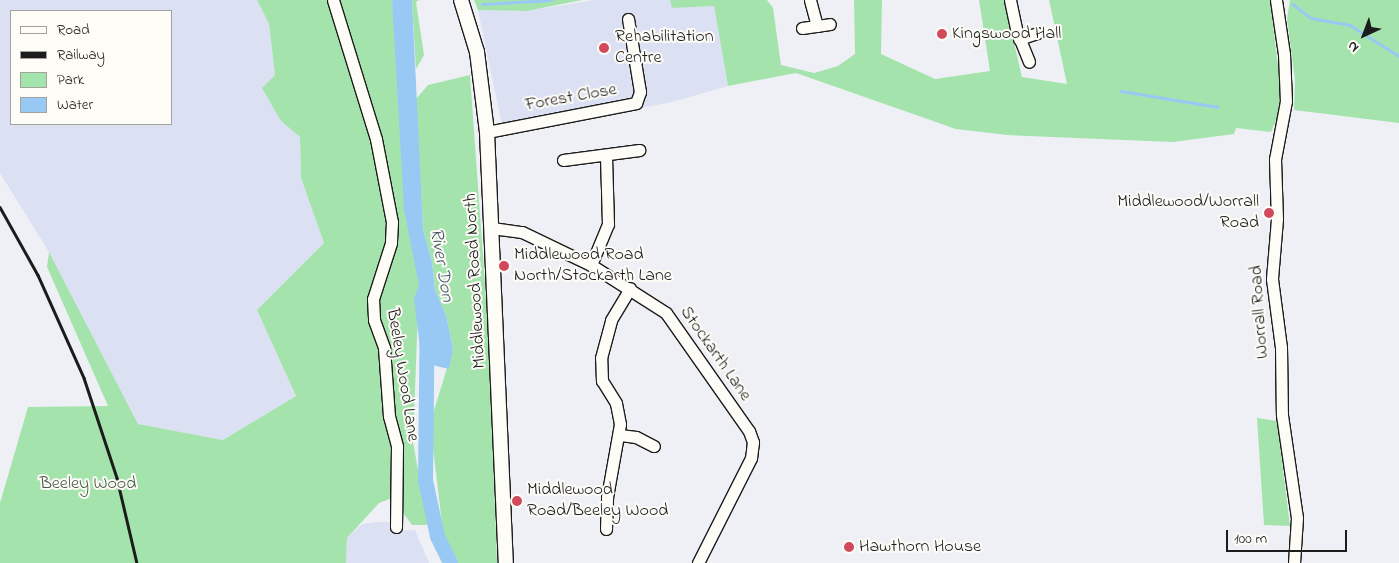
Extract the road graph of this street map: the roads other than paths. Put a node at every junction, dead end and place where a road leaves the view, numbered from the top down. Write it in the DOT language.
graph roads {
  1 [pos="333,0"];
  2 [pos="461,0"];
  3 [pos="810,0"];
  4 [pos="1010,0"];
  5 [pos="1276,0"];
  6 [pos="628,19"];
  7 [pos="830,24"];
  8 [pos="816,26"];
  9 [pos="802,28"];
  10 [pos="1037,33"];
  11 [pos="1019,39"];
  12 [pos="1028,62"];
  13 [pos="487,132"];
  14 [pos="639,150"];
  15 [pos="606,157"];
  16 [pos="563,160"];
  17 [pos="492,228"];
  18 [pos="591,265"];
  19 [pos="630,288"];
  20 [pos="620,435"];
  21 [pos="654,446"];
  22 [pos="396,527"];
  23 [pos="606,530"];
  24 [pos="506,563"];
  25 [pos="698,563"];
  26 [pos="1294,563"];
  1 -- 22 [label="street, Beeley Wood Lane"];
  2 -- 13 [label="main road, Middlewood Road North"];
  3 -- 8 [label="street"];
  4 -- 11 [label="street"];
  5 -- 26 [label="street, Worrall Road"];
  6 -- 13 [label="street, Forest Close"];
  7 -- 8 [label="street"];
  8 -- 9 [label="street"];
  10 -- 11 [label="street"];
  11 -- 12 [label="street"];
  13 -- 17 [label="main road, Middlewood Road North"];
  14 -- 15 [label="street"];
  15 -- 16 [label="street"];
  15 -- 18 [label="street"];
  17 -- 18 [label="street, Stockarth Lane"];
  17 -- 24 [label="main road, Middlewood Road North"];
  18 -- 19 [label="street, Stockarth Lane"];
  19 -- 20 [label="street"];
  19 -- 25 [label="street, Stockarth Lane"];
  20 -- 21 [label="street"];
  20 -- 23 [label="street"];
}
